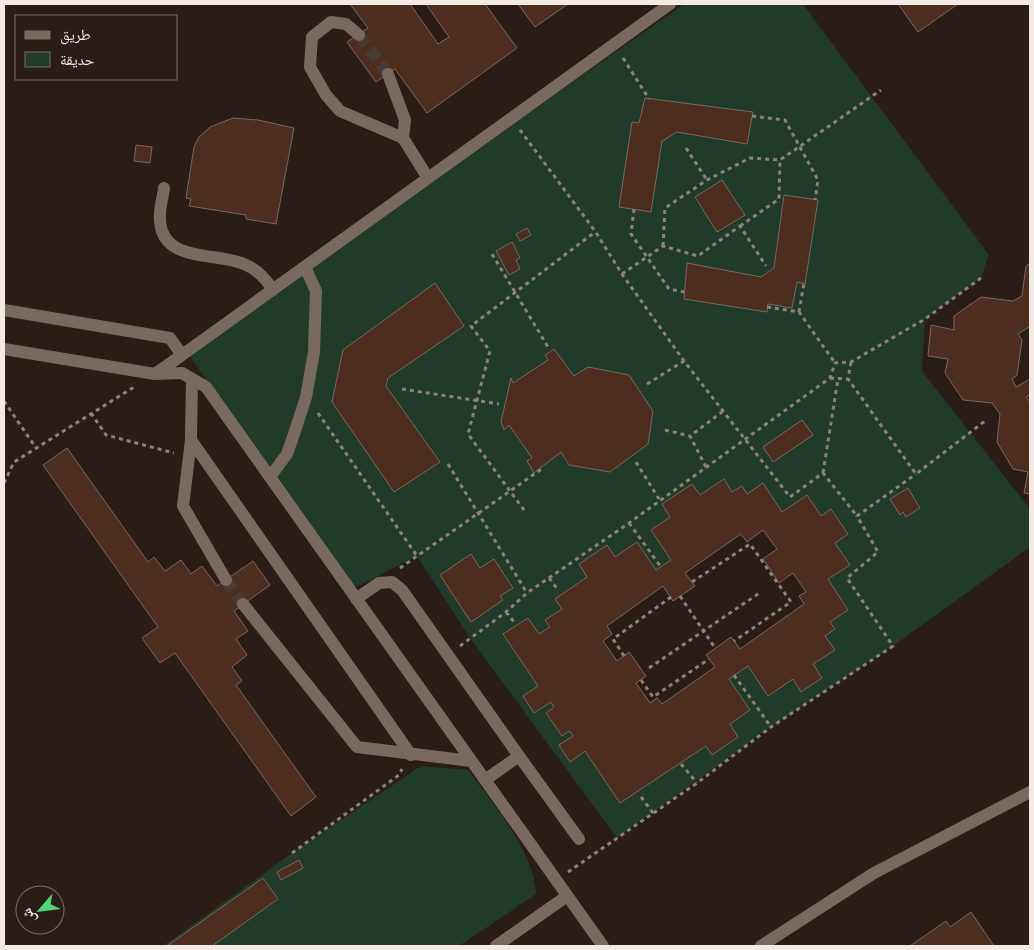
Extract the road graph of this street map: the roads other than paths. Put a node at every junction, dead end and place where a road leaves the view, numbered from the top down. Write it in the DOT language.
graph roads {
  1 [pos="670,4"];
  2 [pos="359,35"];
  3 [pos="388,74"];
  4 [pos="403,138"];
  5 [pos="428,178"];
  6 [pos="164,188"];
  7 [pos="305,267"];
  8 [pos="273,290"];
  9 [pos="4,310"];
  10 [pos="4,348"];
  11 [pos="182,355"];
  12 [pos="155,374"];
  13 [pos="192,379"];
  14 [pos="191,440"];
  15 [pos="270,477"];
  16 [pos="226,580"];
  17 [pos="356,599"];
  18 [pos="243,604"];
  19 [pos="411,755"];
  20 [pos="519,756"];
  21 [pos="471,760"];
  22 [pos="485,780"];
  23 [pos="1030,792"];
  24 [pos="579,839"];
  25 [pos="567,896"];
  26 [pos="496,946"];
  27 [pos="603,946"];
  28 [pos="761,946"];
  1 -- 5 [label="lane"];
  2 -- 4 [label="lane"];
  3 -- 4 [label="lane"];
  4 -- 5 [label="lane"];
  5 -- 7 [label="lane"];
  6 -- 8 [label="lane"];
  7 -- 8 [label="lane"];
  7 -- 15 [label="lane"];
  8 -- 11 [label="lane"];
  9 -- 11 [label="lane"];
  10 -- 12 [label="lane"];
  11 -- 12 [label="lane"];
  12 -- 13 [label="lane"];
  13 -- 14 [label="lane"];
  13 -- 15 [label="lane"];
  14 -- 16 [label="lane"];
  14 -- 19 [label="lane"];
  15 -- 17 [label="lane"];
  17 -- 20 [label="lane"];
  17 -- 21 [label="lane"];
  18 -- 19 [label="lane"];
  19 -- 21 [label="lane"];
  20 -- 22 [label="lane"];
  20 -- 24 [label="lane"];
  21 -- 22 [label="lane"];
  22 -- 25 [label="lane"];
  23 -- 28 [label="lane"];
  25 -- 26 [label="lane"];
  25 -- 27 [label="lane"];
}
